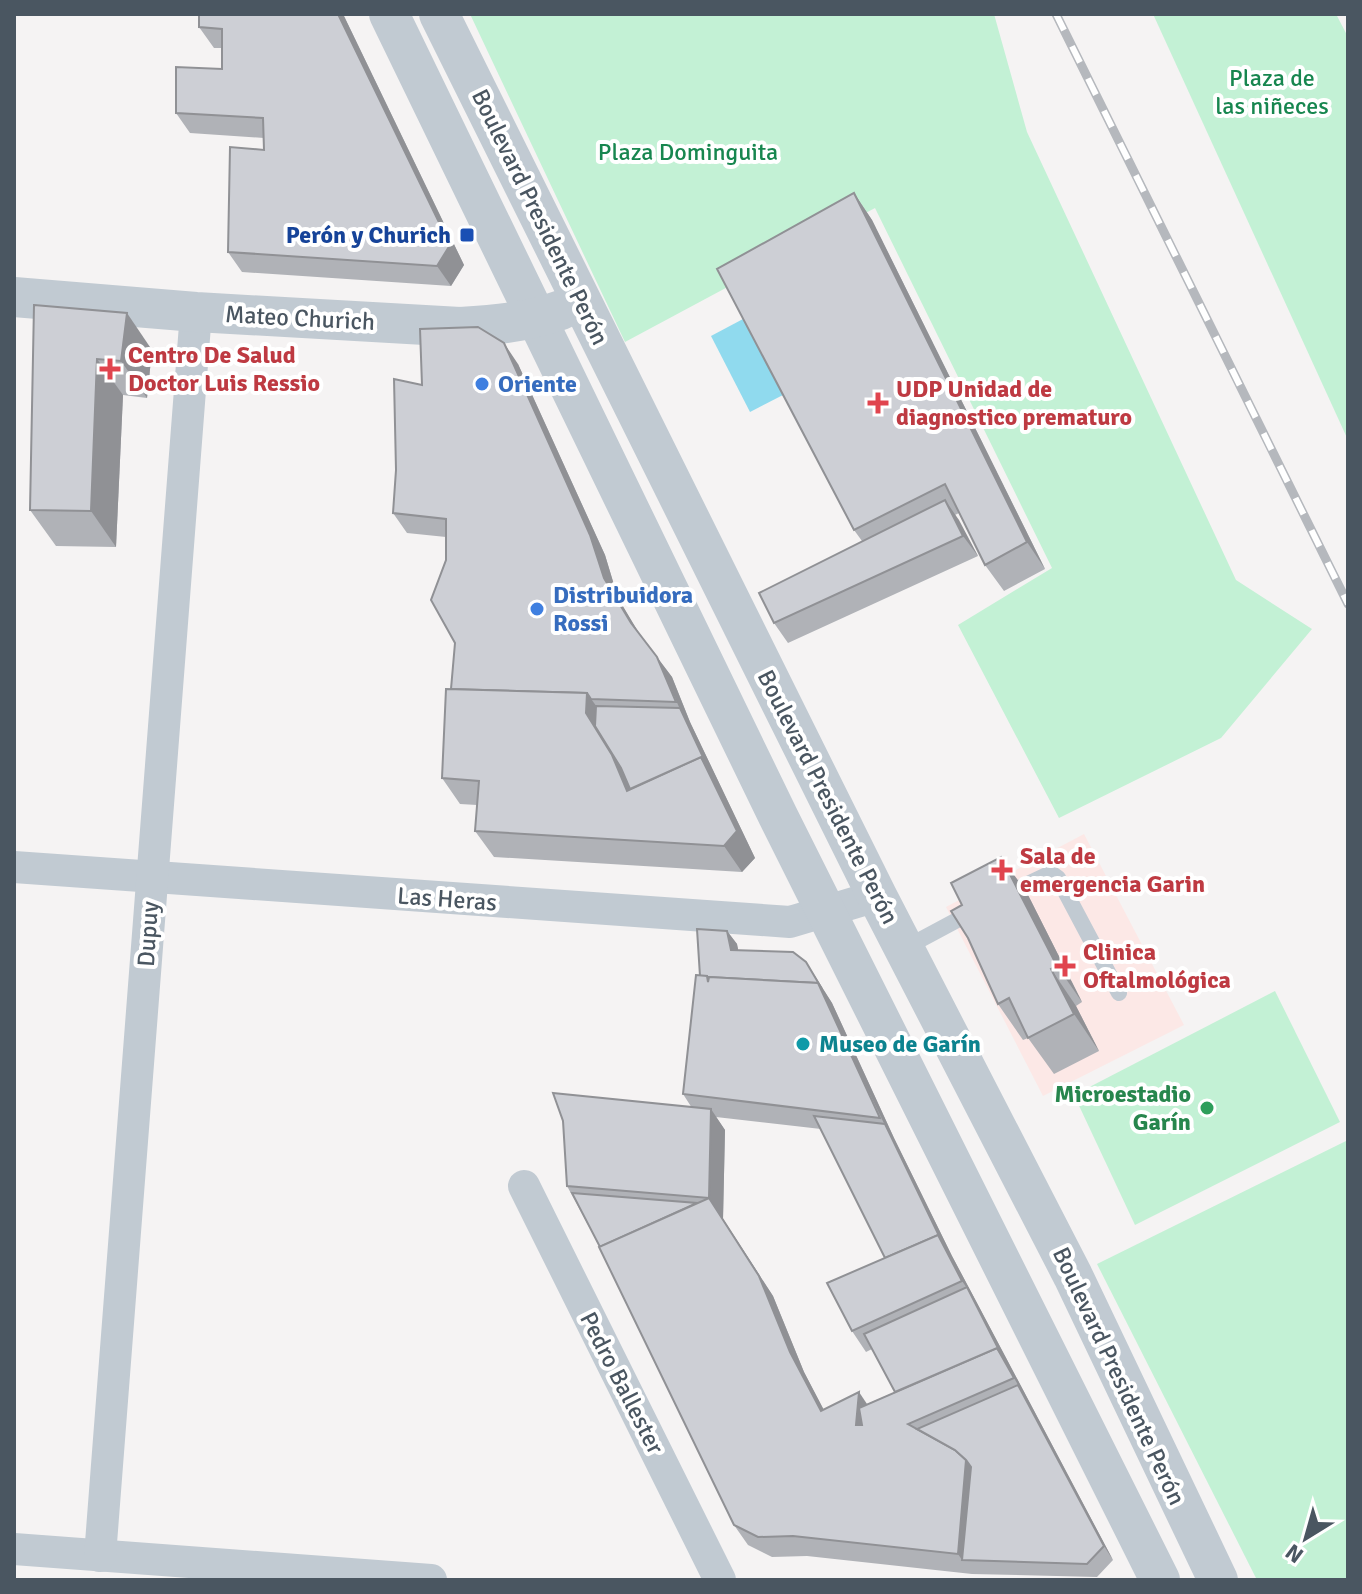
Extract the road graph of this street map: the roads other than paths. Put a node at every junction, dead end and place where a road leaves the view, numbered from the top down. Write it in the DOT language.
graph roads {
  1 [pos="389,14"];
  2 [pos="439,14"];
  3 [pos="14,297"];
  4 [pos="583,301"];
  5 [pos="196,312"];
  6 [pos="538,318"];
  7 [pos="14,867"];
  8 [pos="152,879"];
  9 [pos="877,896"];
  10 [pos="828,913"];
  11 [pos="905,948"];
  12 [pos="1119,993"];
  13 [pos="524,1186"];
  14 [pos="14,1549"];
  15 [pos="100,1556"];
  16 [pos="256,1574"];
  17 [pos="431,1580"];
  18 [pos="720,1580"];
  19 [pos="1160,1580"];
  20 [pos="1218,1580"];
  1 -- 6 [label="street, Boulevard Presidente Perón"];
  2 -- 4 [label="street, Boulevard Presidente Perón"];
  3 -- 5 [label="street, Mateo Churich"];
  4 -- 6 [label="street, Mateo Churich"];
  4 -- 9 [label="street, Boulevard Presidente Perón"];
  5 -- 6 [label="street, Mateo Churich"];
  5 -- 8 [label="street, Dupuy"];
  6 -- 10 [label="street, Boulevard Presidente Perón"];
  7 -- 8 [label="street, Las Heras"];
  8 -- 10 [label="street, Las Heras"];
  8 -- 15 [label="street, Dupuy"];
  9 -- 10 [label="street, Las Heras"];
  9 -- 11 [label="street, Boulevard Presidente Perón"];
  10 -- 19 [label="street, Boulevard Presidente Perón"];
  11 -- 12 [label="lane"];
  11 -- 20 [label="street, Boulevard Presidente Perón"];
  13 -- 18 [label="street, Pedro Ballester"];
  14 -- 15 [label="street"];
  15 -- 16 [label="street"];
  16 -- 17 [label="street"];
}
